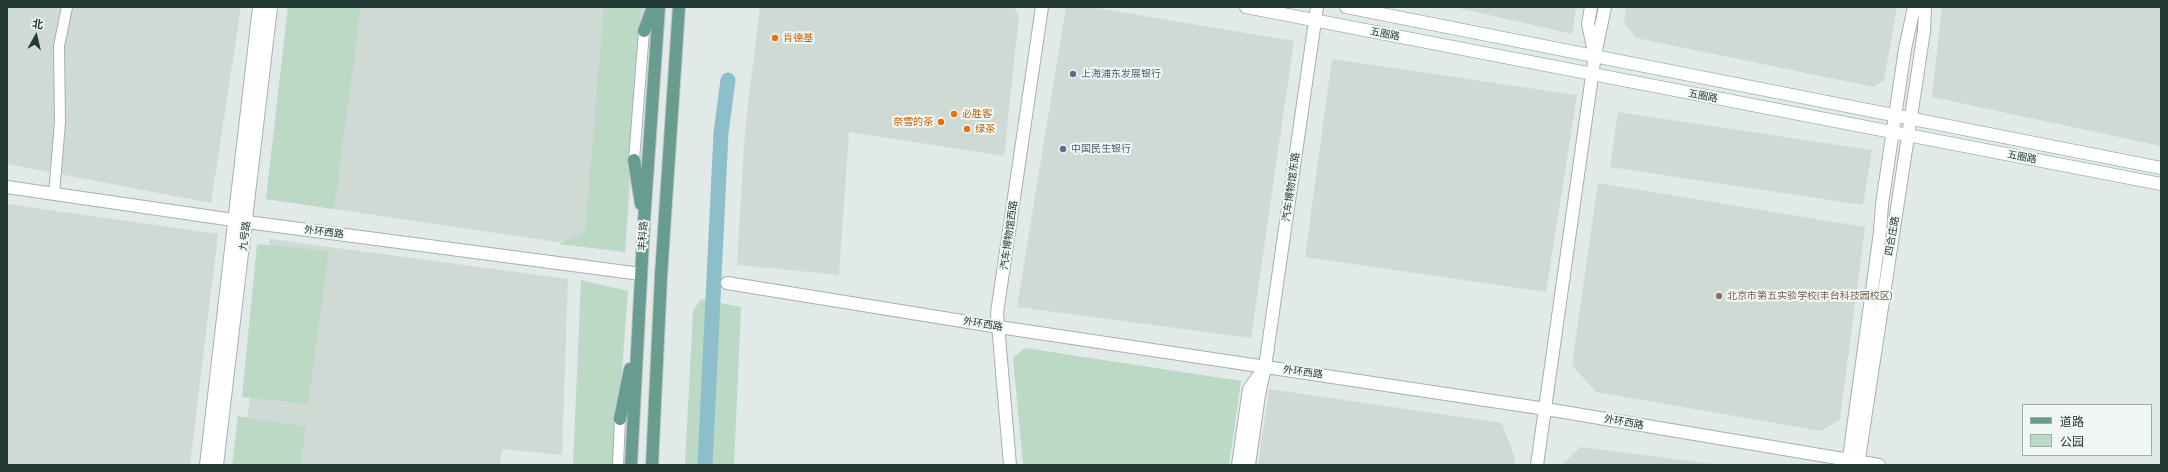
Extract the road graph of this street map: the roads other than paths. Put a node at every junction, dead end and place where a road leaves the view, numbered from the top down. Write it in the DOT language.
graph roads {
  1 [pos="67,7"];
  2 [pos="258,7"];
  3 [pos="271,7"];
  4 [pos="653,7"];
  5 [pos="659,7"];
  6 [pos="679,7"];
  7 [pos="1042,7"];
  8 [pos="1246,7"];
  9 [pos="1317,7"];
  10 [pos="1346,7"];
  11 [pos="1591,7"];
  12 [pos="1605,7"];
  13 [pos="1914,7"];
  14 [pos="1925,7"];
  15 [pos="1314,20"];
  16 [pos="644,31"];
  17 [pos="1595,55"];
  18 [pos="1592,75"];
  19 [pos="1895,114"];
  20 [pos="1910,117"];
  21 [pos="1893,131"];
  22 [pos="1908,134"];
  23 [pos="634,160"];
  24 [pos="2161,168"];
  25 [pos="2161,184"];
  26 [pos="7,187"];
  27 [pos="54,194"];
  28 [pos="233,220"];
  29 [pos="644,221"];
  30 [pos="247,222"];
  31 [pos="641,274"];
  32 [pos="727,283"];
  33 [pos="998,327"];
  34 [pos="637,349"];
  35 [pos="1265,367"];
  36 [pos="1546,409"];
  37 [pos="620,419"];
  38 [pos="1853,463"];
  39 [pos="206,465"];
  40 [pos="217,465"];
  41 [pos="618,465"];
  42 [pos="631,465"];
  43 [pos="652,465"];
  44 [pos="1010,465"];
  45 [pos="1238,465"];
  46 [pos="1249,465"];
  47 [pos="1538,465"];
  48 [pos="1879,465"];
  1 -- 27 [label="street"];
  2 -- 28 [label="street, 九号路"];
  3 -- 30 [label="street, 九号路"];
  4 -- 16 [label="main road"];
  5 -- 29 [label="main road, 丰科路"];
  6 -- 43 [label="main road, 丰科路"];
  7 -- 33 [label="street, 汽车博物馆西路"];
  8 -- 15 [label="street, 五圈路"];
  9 -- 15 [label="street, 汽车博物馆东路"];
  10 -- 17 [label="street, 五圈路"];
  11 -- 17 [label="street"];
  12 -- 17 [label="street"];
  13 -- 19 [label="street, 四合庄路"];
  14 -- 20 [label="street, 四合庄路"];
  15 -- 18 [label="street, 五圈路"];
  15 -- 35 [label="street, 汽车博物馆东路"];
  16 -- 23 [label="street"];
  17 -- 18 [label="street"];
  17 -- 19 [label="street, 五圈路"];
  18 -- 21 [label="street, 五圈路"];
  18 -- 36 [label="street"];
  19 -- 20 [label="street, 五圈路"];
  19 -- 21 [label="street, 四合庄路"];
  20 -- 22 [label="street, 四合庄路"];
  20 -- 24 [label="street, 五圈路"];
  21 -- 22 [label="street, 五圈路"];
  21 -- 38 [label="street, 四合庄路"];
  22 -- 25 [label="street, 五圈路"];
  22 -- 38 [label="street, 四合庄路"];
  23 -- 29 [label="main road"];
  26 -- 27 [label="street, 外环西路"];
  27 -- 28 [label="street, 外环西路"];
  28 -- 30 [label="street, 外环西路"];
  28 -- 39 [label="street, 九号路"];
  29 -- 31 [label="main road, 丰科路"];
  30 -- 31 [label="street, 外环西路"];
  30 -- 40 [label="street, 九号路"];
  31 -- 34 [label="main road, 丰科路"];
  32 -- 33 [label="street, 外环西路"];
  33 -- 35 [label="street, 外环西路"];
  33 -- 44 [label="street, 汽车博物馆西路"];
  34 -- 37 [label="main road"];
  34 -- 42 [label="main road, 丰科路"];
  35 -- 36 [label="street, 外环西路"];
  35 -- 45 [label="street"];
  35 -- 46 [label="street, 汽车博物馆东路"];
  36 -- 38 [label="street, 外环西路"];
  36 -- 47 [label="street"];
  37 -- 41 [label="street"];
  38 -- 48 [label="street, 外环西路"];
}
